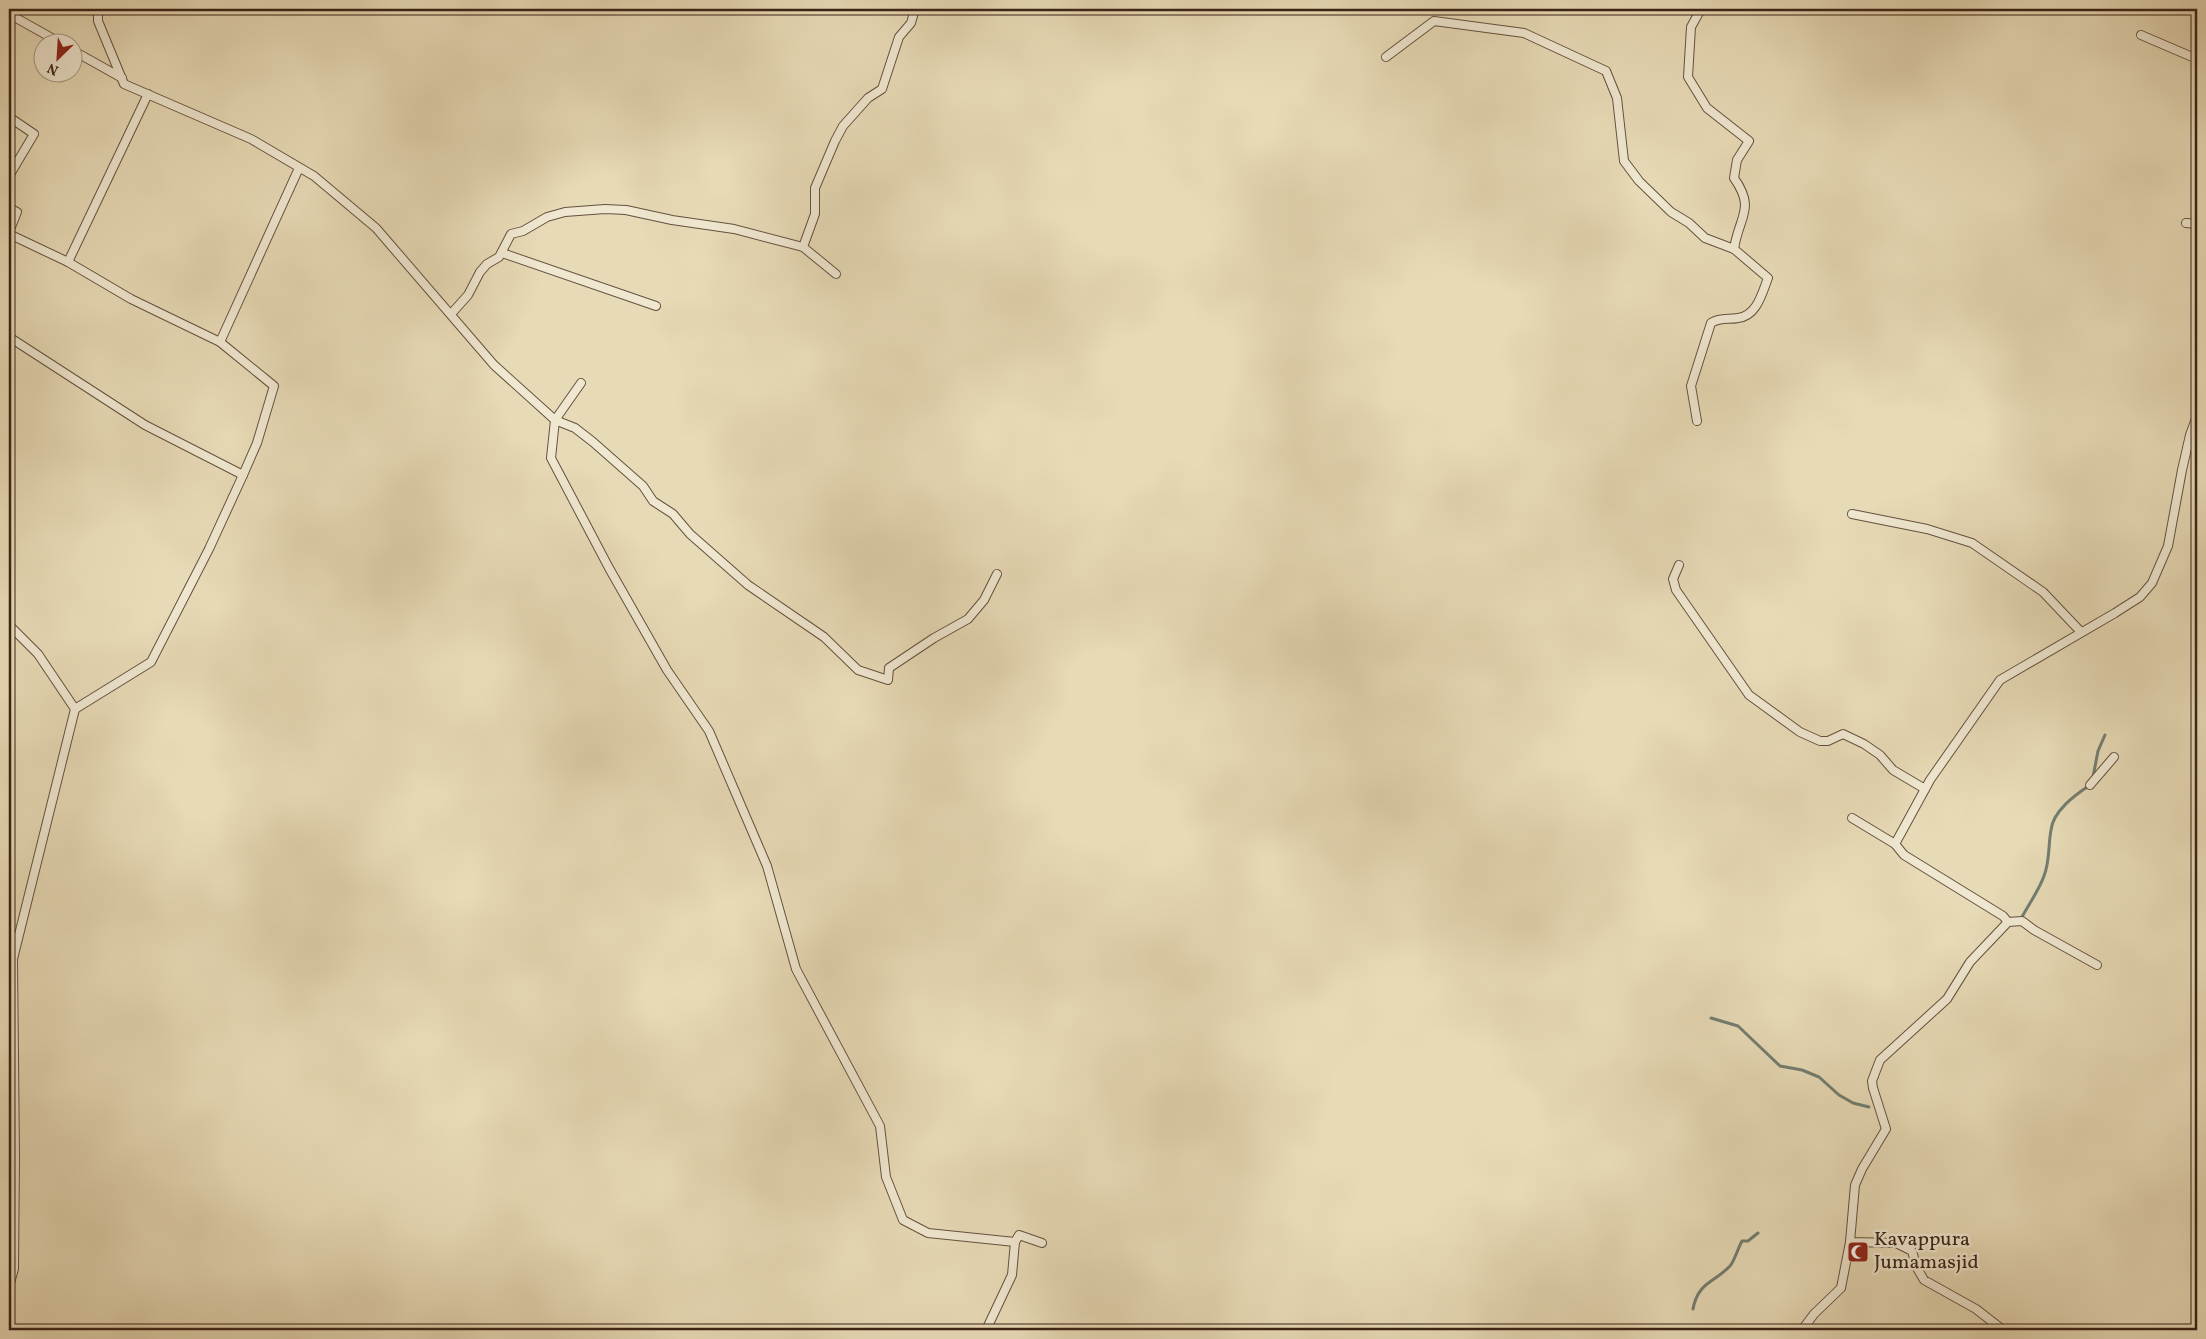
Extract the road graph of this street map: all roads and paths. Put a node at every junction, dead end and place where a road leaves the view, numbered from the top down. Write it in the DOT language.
graph roads {
  1 [pos="98,9"];
  2 [pos="915,9"];
  3 [pos="1701,9"];
  4 [pos="9,14"];
  5 [pos="41,32"];
  6 [pos="2141,35"];
  7 [pos="82,56"];
  8 [pos="1386,57"];
  9 [pos="2197,59"];
  10 [pos="122,78"];
  11 [pos="148,94"];
  12 [pos="9,117"];
  13 [pos="300,168"];
  14 [pos="9,176"];
  15 [pos="9,208"];
  16 [pos="2186,223"];
  17 [pos="2197,224"];
  18 [pos="9,233"];
  19 [pos="803,247"];
  20 [pos="1734,249"];
  21 [pos="502,252"];
  22 [pos="68,262"];
  23 [pos="836,274"];
  24 [pos="656,306"];
  25 [pos="451,314"];
  26 [pos="9,337"];
  27 [pos="220,342"];
  28 [pos="581,383"];
  29 [pos="2197,416"];
  30 [pos="555,420"];
  31 [pos="1697,421"];
  32 [pos="242,475"];
  33 [pos="1852,514"];
  34 [pos="1679,565"];
  35 [pos="997,574"];
  36 [pos="9,625"];
  37 [pos="2081,632"];
  38 [pos="74,709"];
  39 [pos="2114,757"];
  40 [pos="2090,785"];
  41 [pos="1925,789"];
  42 [pos="1852,818"];
  43 [pos="1895,844"];
  44 [pos="2008,922"];
  45 [pos="2097,965"];
  46 [pos="1015,1242"];
  47 [pos="1850,1242"];
  48 [pos="1042,1243"];
  49 [pos="9,1286"];
  50 [pos="984,1330"];
  51 [pos="1802,1330"];
  52 [pos="2003,1330"];
  1 -- 10 [label="street"];
  2 -- 19 [label="street"];
  3 -- 20 [label="street"];
  4 -- 5 [label="street"];
  6 -- 9 [label="street"];
  7 -- 10 [label="street"];
  8 -- 20 [label="street"];
  10 -- 11 [label="street"];
  11 -- 13 [label="street"];
  11 -- 22 [label="street"];
  12 -- 14 [label="street"];
  13 -- 25 [label="street"];
  13 -- 27 [label="street"];
  15 -- 18 [label="street"];
  16 -- 17 [label="street"];
  18 -- 22 [label="street"];
  19 -- 21 [label="street"];
  19 -- 23 [label="street"];
  20 -- 31 [label="street"];
  21 -- 24 [label="street"];
  21 -- 25 [label="street"];
  22 -- 27 [label="street"];
  25 -- 30 [label="street"];
  26 -- 32 [label="street"];
  27 -- 32 [label="street"];
  28 -- 30 [label="street"];
  29 -- 37 [label="street"];
  30 -- 35 [label="street"];
  30 -- 46 [label="street"];
  32 -- 38 [label="street"];
  33 -- 37 [label="street"];
  34 -- 41 [label="street"];
  36 -- 38 [label="street"];
  37 -- 41 [label="street"];
  38 -- 49 [label="street"];
  39 -- 40 [label="street"];
  41 -- 43 [label="street"];
  42 -- 43 [label="street"];
  43 -- 44 [label="street"];
  44 -- 45 [label="street"];
  44 -- 47 [label="street"];
  46 -- 48 [label="street"];
  46 -- 50 [label="street"];
  47 -- 51 [label="street"];
  47 -- 52 [label="street"];
}
